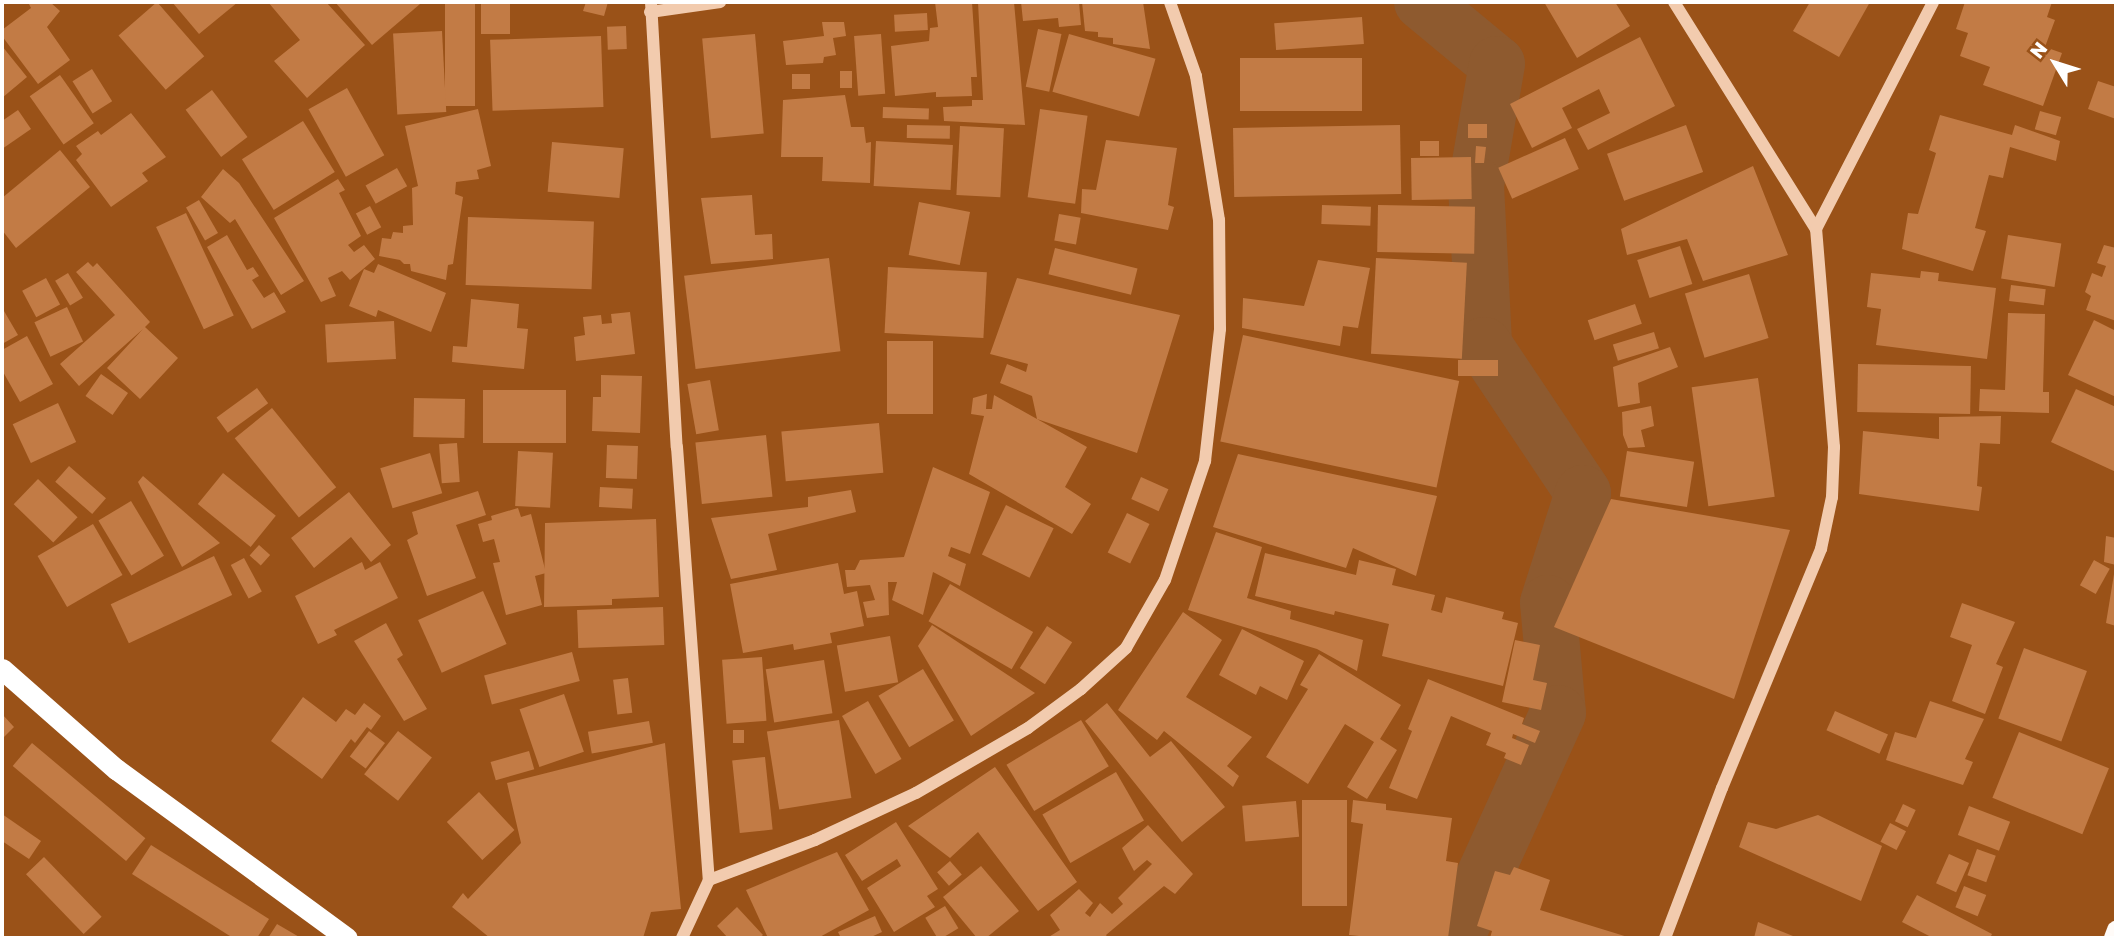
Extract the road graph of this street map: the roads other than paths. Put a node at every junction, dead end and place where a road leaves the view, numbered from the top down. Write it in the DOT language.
graph roads {
  1 [pos="720,2"];
  2 [pos="1170,2"];
  3 [pos="1674,2"];
  4 [pos="1933,2"];
  5 [pos="651,7"];
  6 [pos="1816,229"];
  7 [pos="2,669"];
  8 [pos="709,880"];
  9 [pos="2116,930"];
  10 [pos="347,938"];
  11 [pos="682,938"];
  12 [pos="1665,938"];
  13 [pos="2113,938"];
  1 -- 5 [label="street"];
  2 -- 8 [label="street"];
  3 -- 6 [label="street"];
  4 -- 6 [label="street"];
  5 -- 8 [label="street"];
  6 -- 12 [label="street"];
  7 -- 10 [label="highway"];
  8 -- 11 [label="street"];
  9 -- 13 [label="main road"];
}
